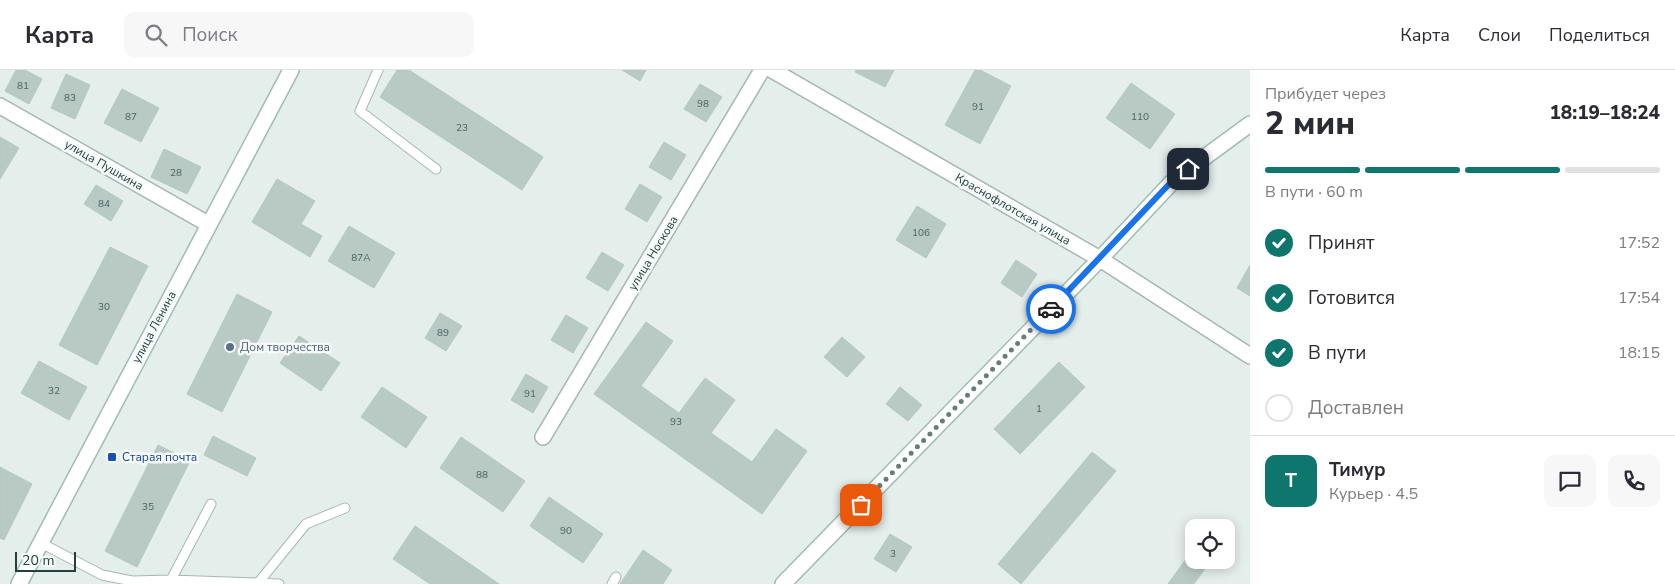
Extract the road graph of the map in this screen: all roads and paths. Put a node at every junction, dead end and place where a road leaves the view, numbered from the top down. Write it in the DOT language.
graph roads {
  1 [pos="291,70"];
  2 [pos="378,70"];
  3 [pos="762,70"];
  4 [pos="772,70"];
  5 [pos="0,106"];
  6 [pos="1250,124"];
  7 [pos="436,169"];
  8 [pos="208,224"];
  9 [pos="1100,259"];
  10 [pos="1250,356"];
  11 [pos="543,437"];
  12 [pos="211,504"];
  13 [pos="345,508"];
  14 [pos="41,542"];
  15 [pos="171,580"];
  16 [pos="258,583"];
  17 [pos="19,584"];
  18 [pos="279,584"];
  19 [pos="783,584"];
  1 -- 8 [label="main road, улица Ленина"];
  2 -- 7 [label="lane"];
  3 -- 11 [label="main road, улица Носкова"];
  4 -- 9 [label="main road, Краснофлотская улица"];
  5 -- 8 [label="main road, улица Пушкина"];
  6 -- 9 [label="main road"];
  8 -- 14 [label="main road, улица Ленина"];
  9 -- 10 [label="main road, Краснофлотская улица"];
  9 -- 19 [label="main road"];
  12 -- 15 [label="lane"];
  13 -- 16 [label="lane"];
  14 -- 15 [label="lane"];
  14 -- 17 [label="main road, улица Ленина"];
  15 -- 16 [label="lane"];
  16 -- 18 [label="lane"];
}
